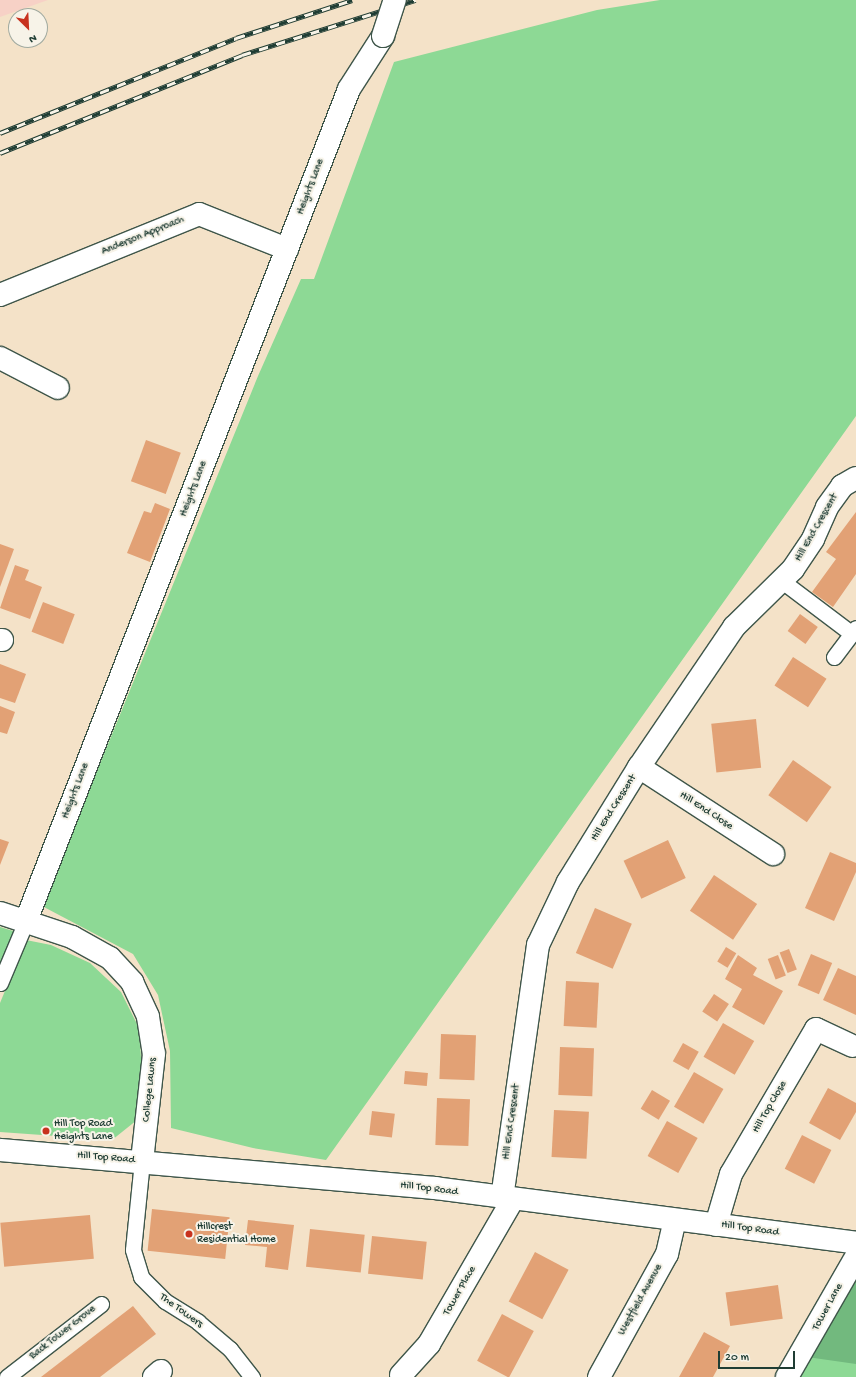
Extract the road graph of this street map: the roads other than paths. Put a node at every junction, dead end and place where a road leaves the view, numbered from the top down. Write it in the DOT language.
graph roads {
  1 [pos="395,0"];
  2 [pos="287,249"];
  3 [pos="0,295"];
  4 [pos="0,358"];
  5 [pos="58,388"];
  6 [pos="856,478"];
  7 [pos="782,581"];
  8 [pos="854,631"];
  9 [pos="834,658"];
  10 [pos="639,767"];
  11 [pos="773,854"];
  12 [pos="0,913"];
  13 [pos="26,921"];
  14 [pos="0,983"];
  15 [pos="852,1046"];
  16 [pos="0,1150"];
  17 [pos="142,1161"];
  18 [pos="507,1200"];
  19 [pos="675,1220"];
  20 [pos="716,1225"];
  21 [pos="856,1243"];
  22 [pos="856,1257"];
  23 [pos="100,1304"];
  24 [pos="401,1376"];
  25 [pos="7,1377"];
  26 [pos="252,1377"];
  27 [pos="599,1377"];
  28 [pos="787,1377"];
  1 -- 2 [label="street, Heights Lane, bridge"];
  2 -- 3 [label="street, Anderson Approach"];
  2 -- 13 [label="street, Heights Lane"];
  4 -- 5 [label="street"];
  6 -- 7 [label="street, Hill End Crescent"];
  7 -- 8 [label="lane"];
  7 -- 10 [label="street, Hill End Crescent"];
  8 -- 9 [label="lane"];
  10 -- 11 [label="street, Hill End Close"];
  10 -- 18 [label="street, Hill End Crescent"];
  12 -- 13 [label="street, College Lawns"];
  13 -- 14 [label="lane, Heights Lane"];
  13 -- 17 [label="street, College Lawns"];
  15 -- 20 [label="street, Hill Top Close"];
  16 -- 17 [label="street, Hill Top Road"];
  17 -- 18 [label="street, Hill Top Road"];
  17 -- 26 [label="lane, The Towers"];
  18 -- 19 [label="street, Hill Top Road"];
  18 -- 24 [label="street, Tower Place"];
  19 -- 20 [label="street, Hill Top Road"];
  19 -- 27 [label="street, Westfield Avenue"];
  20 -- 21 [label="street, Hill Top Road"];
  22 -- 28 [label="street, Tower Lane"];
  23 -- 25 [label="lane, Back Tower Grove"];
}
